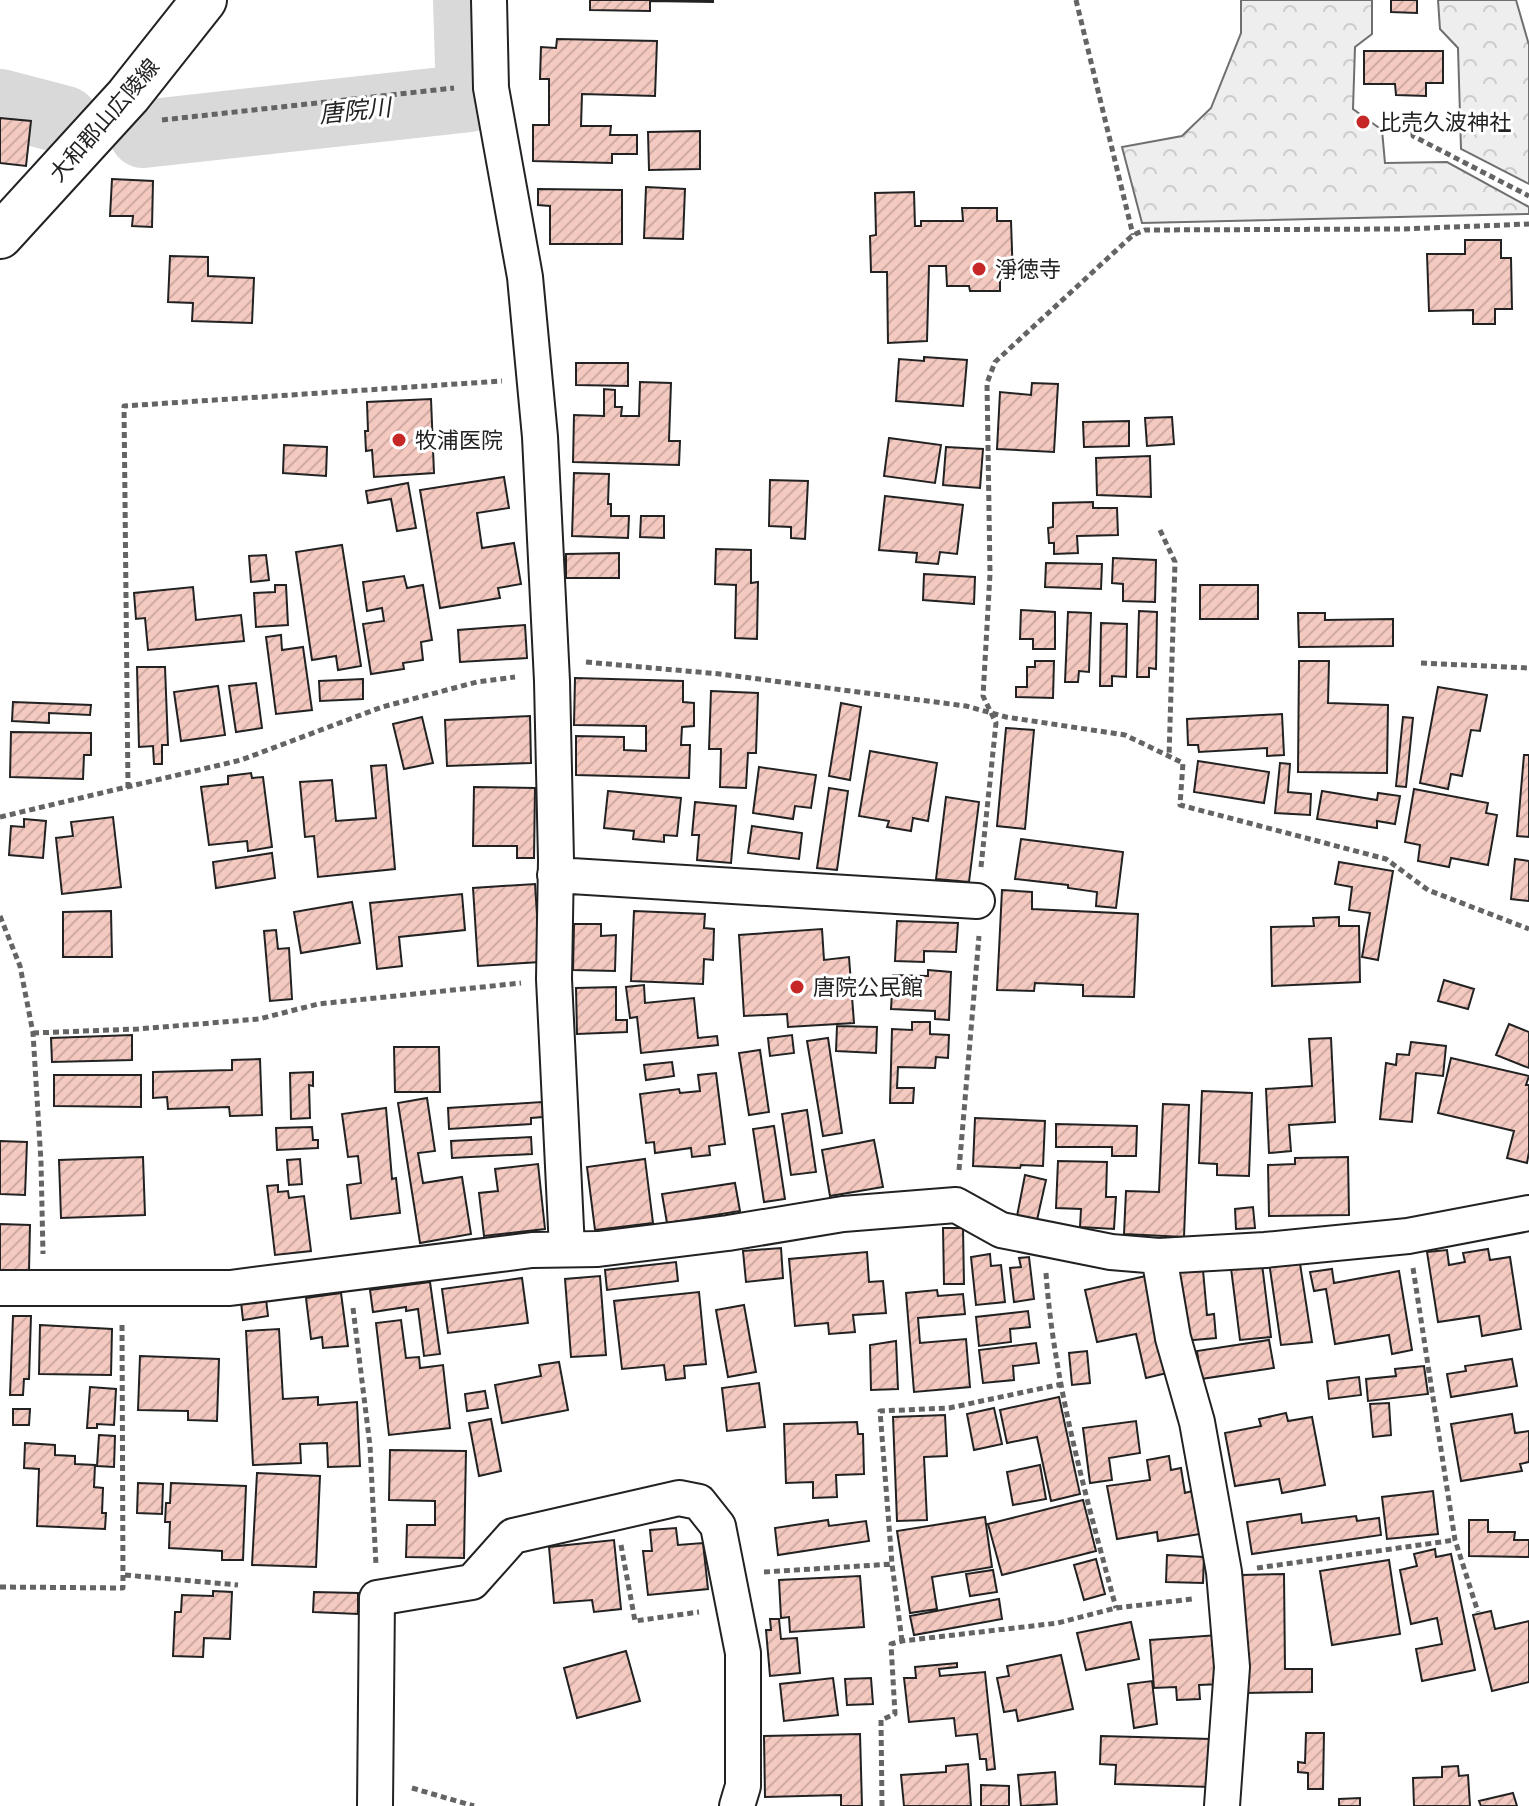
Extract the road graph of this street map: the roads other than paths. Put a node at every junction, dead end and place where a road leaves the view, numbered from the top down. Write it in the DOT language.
graph roads {
  1 [pos="204,0"];
  2 [pos="489,0"];
  3 [pos="0,236"];
  4 [pos="555,875"];
  5 [pos="977,901"];
  6 [pos="1529,1213"];
  7 [pos="567,1249"];
  8 [pos="1159,1256"];
  9 [pos="0,1288"];
  10 [pos="376,1792"];
  11 [pos="737,1806"];
  12 [pos="1222,1806"];
  1 -- 3 [label="main road, 大和郡山広陵線"];
  2 -- 4 [label="street"];
  4 -- 5 [label="street"];
  4 -- 7 [label="street"];
  6 -- 8 [label="street"];
  7 -- 8 [label="street"];
  7 -- 9 [label="street"];
  8 -- 12 [label="street"];
  10 -- 11 [label="street"];
}
